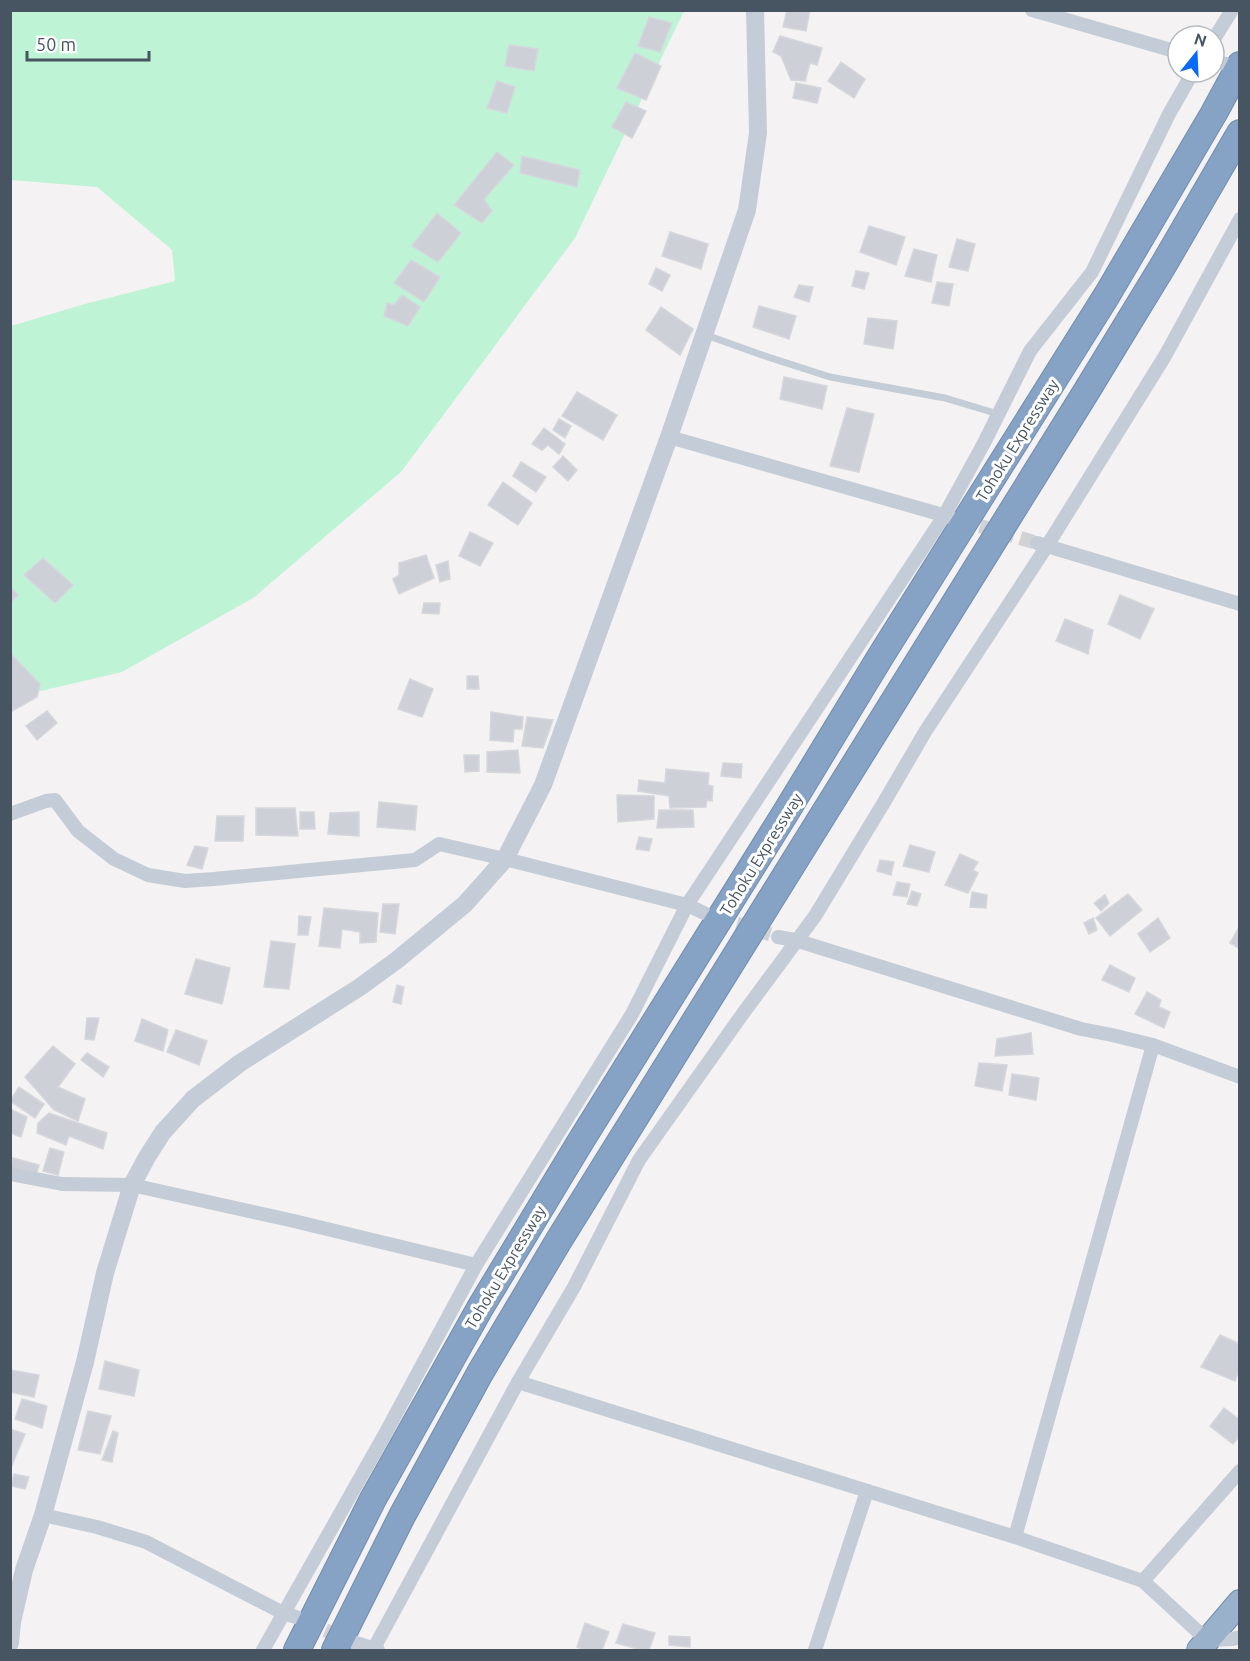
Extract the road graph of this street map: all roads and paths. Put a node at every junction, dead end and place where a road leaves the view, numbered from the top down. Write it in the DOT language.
graph roads {
  1 [pos="755,10"];
  2 [pos="1032,10"];
  3 [pos="1232,10"];
  4 [pos="1223,24"];
  5 [pos="1166,49"];
  6 [pos="1186,84"];
  7 [pos="1220,84"];
  8 [pos="1239,133"];
  9 [pos="1239,219"];
  10 [pos="705,334"];
  11 [pos="998,414"];
  12 [pos="669,437"];
  13 [pos="950,517"];
  14 [pos="1042,544"];
  15 [pos="1239,604"];
  16 [pos="10,814"];
  17 [pos="505,859"];
  18 [pos="687,905"];
  19 [pos="704,913"];
  20 [pos="778,937"];
  21 [pos="795,940"];
  22 [pos="1153,1045"];
  23 [pos="1239,1077"];
  24 [pos="10,1174"];
  25 [pos="132,1185"];
  26 [pos="476,1265"];
  27 [pos="518,1382"];
  28 [pos="1239,1471"];
  29 [pos="867,1491"];
  30 [pos="43,1515"];
  31 [pos="1015,1537"];
  32 [pos="1143,1581"];
  33 [pos="1239,1602"];
  34 [pos="289,1615"];
  35 [pos="1239,1637"];
  36 [pos="10,1643"];
  37 [pos="1203,1645"];
  38 [pos="346,1647"];
  39 [pos="263,1650"];
  40 [pos="297,1650"];
  41 [pos="375,1650"];
  42 [pos="815,1650"];
  1 -- 10 [label="street"];
  2 -- 5 [label="street"];
  3 -- 4 [label="street"];
  6 -- 11 [label="street"];
  7 -- 40 [label="highway, Tohoku Expressway"];
  8 -- 38 [label="highway, Tohoku Expressway"];
  9 -- 14 [label="street"];
  10 -- 11 [label="lane"];
  10 -- 12 [label="street"];
  11 -- 13 [label="street"];
  12 -- 13 [label="street"];
  12 -- 17 [label="street"];
  13 -- 18 [label="street"];
  14 -- 15 [label="street"];
  14 -- 21 [label="street"];
  16 -- 17 [label="street"];
  17 -- 18 [label="street"];
  17 -- 25 [label="street"];
  18 -- 19 [label="street"];
  18 -- 26 [label="street"];
  20 -- 21 [label="street"];
  21 -- 22 [label="street"];
  21 -- 27 [label="street"];
  22 -- 23 [label="street"];
  22 -- 31 [label="street"];
  24 -- 25 [label="street"];
  25 -- 26 [label="street"];
  25 -- 30 [label="street"];
  26 -- 34 [label="street"];
  27 -- 29 [label="street"];
  27 -- 41 [label="street"];
  28 -- 32 [label="street"];
  29 -- 31 [label="street"];
  29 -- 42 [label="street"];
  30 -- 34 [label="street"];
  30 -- 36 [label="street"];
  31 -- 32 [label="street"];
  32 -- 37 [label="street"];
  33 -- 37 [label="highway"];
  34 -- 39 [label="street"];
  35 -- 37 [label="street"];
  38 -- 41 [label="street"];
}
